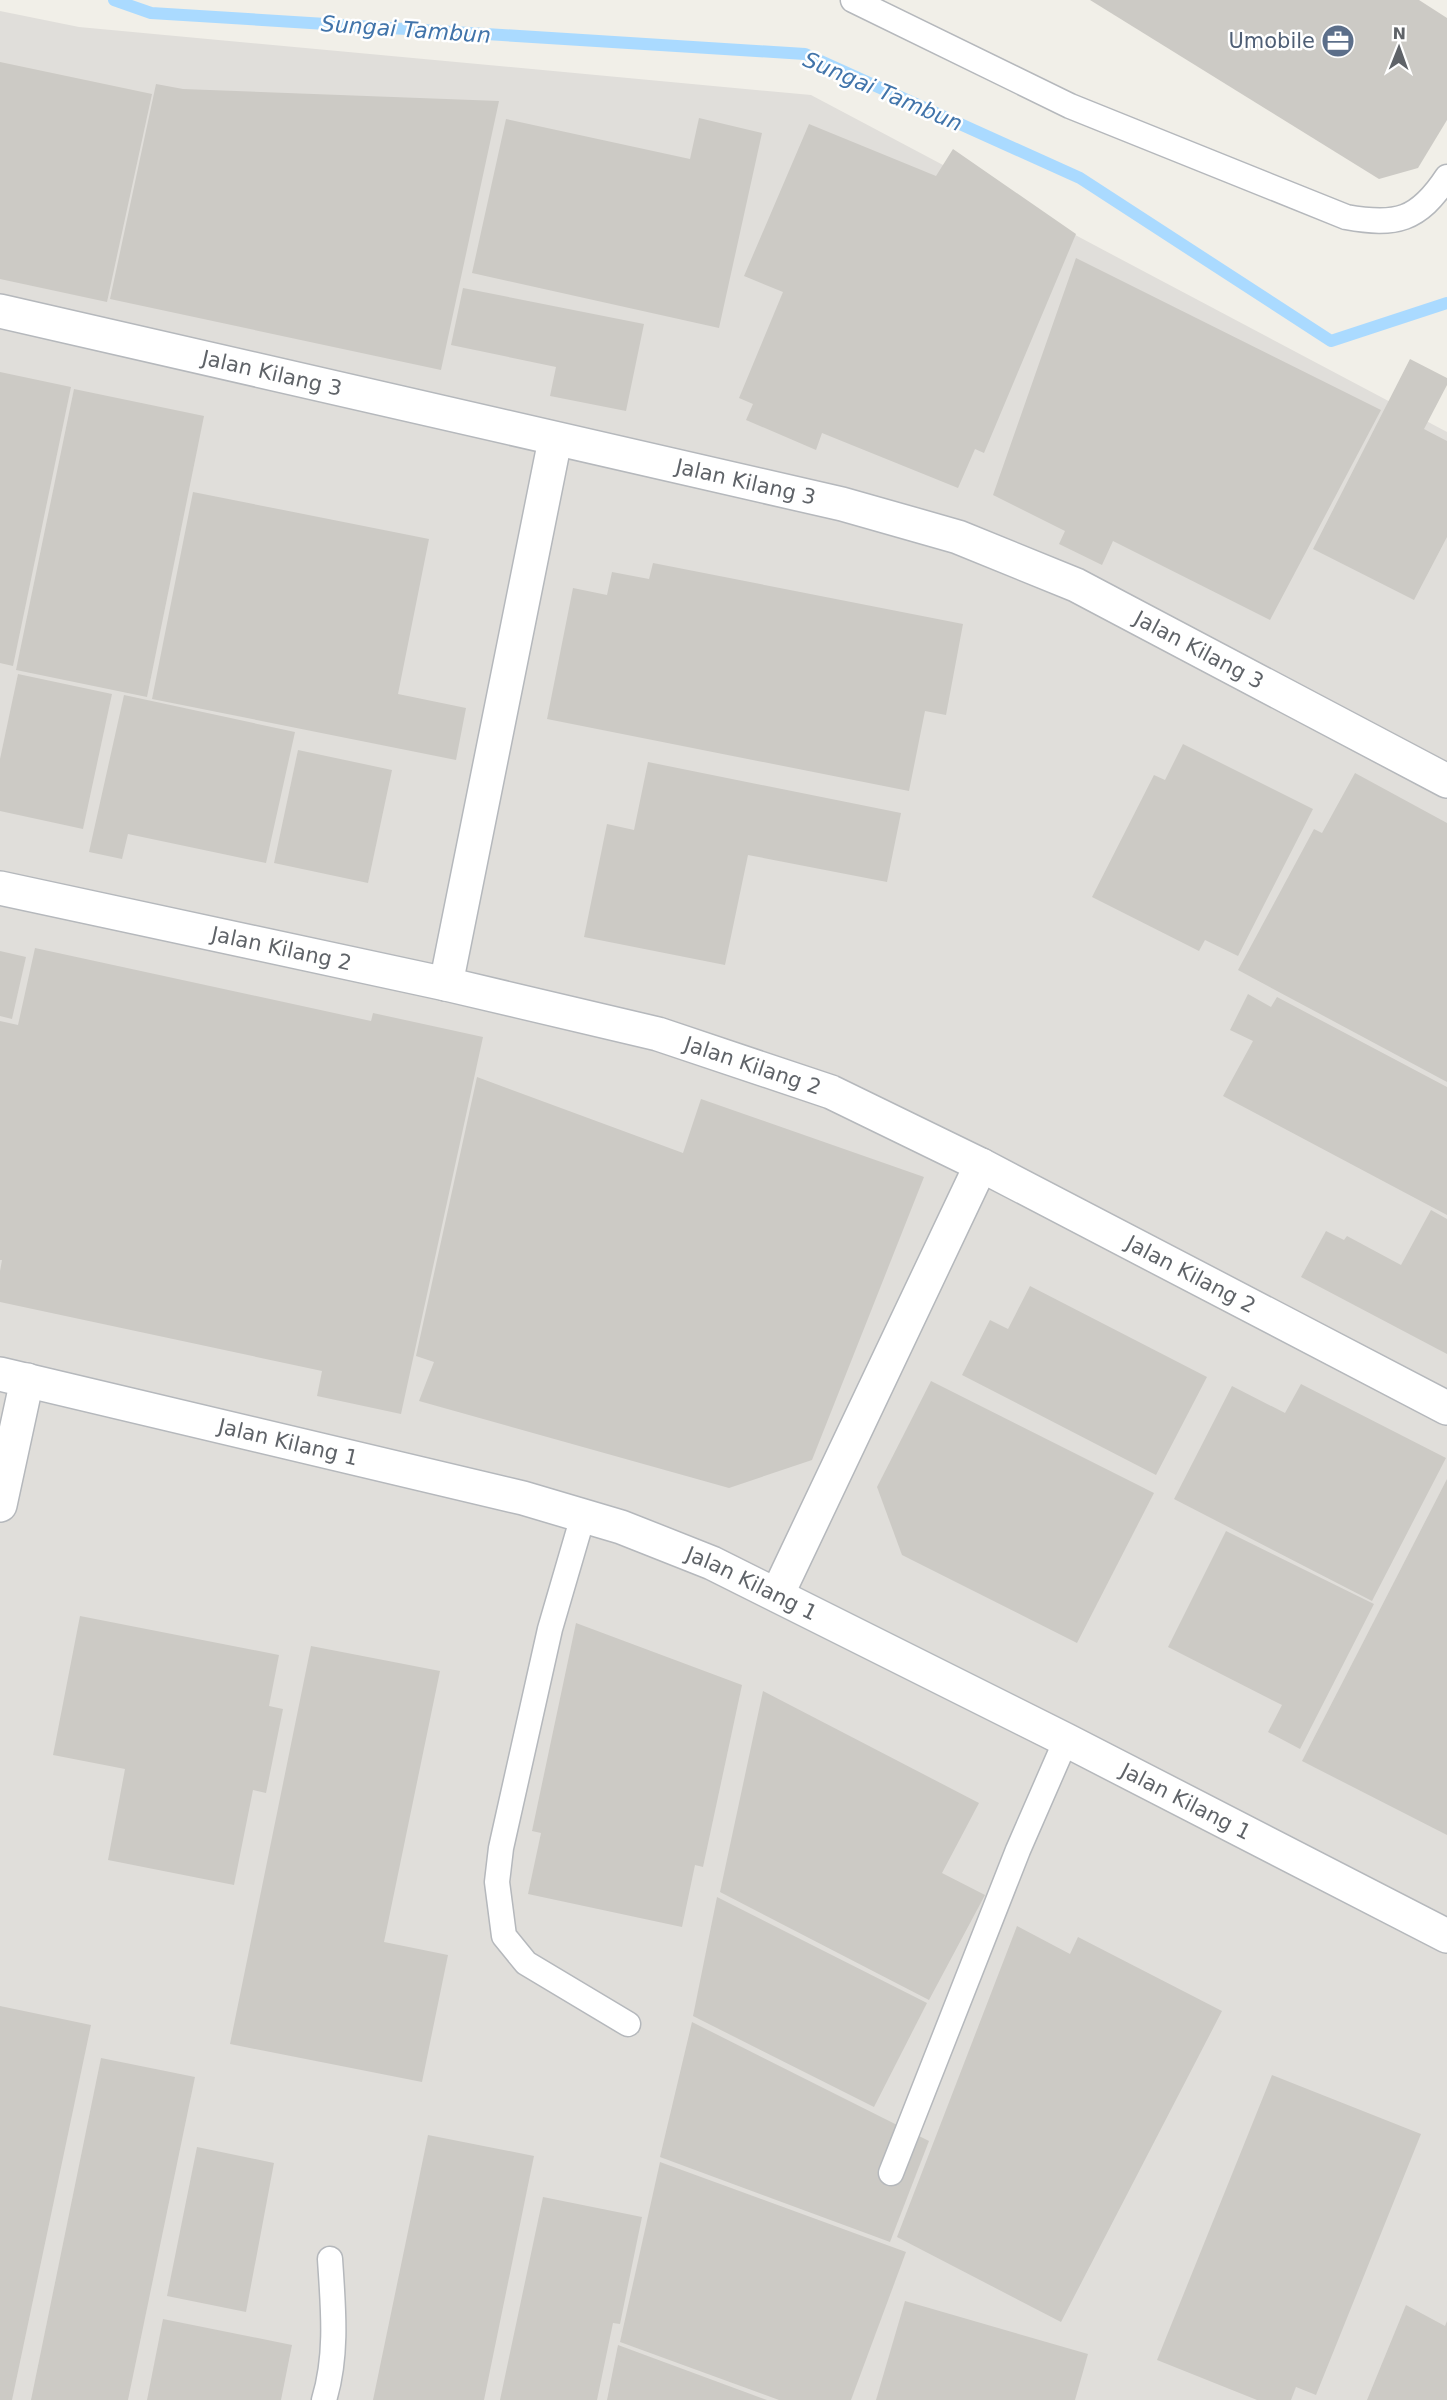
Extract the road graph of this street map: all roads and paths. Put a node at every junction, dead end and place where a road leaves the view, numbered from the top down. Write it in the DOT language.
graph roads {
  1 [pos="853,0"];
  2 [pos="1447,177"];
  3 [pos="0,311"];
  4 [pos="555,440"];
  5 [pos="1447,781"];
  6 [pos="0,888"];
  7 [pos="446,984"];
  8 [pos="981,1165"];
  9 [pos="14,1377"];
  10 [pos="1447,1408"];
  11 [pos="0,1505"];
  12 [pos="583,1516"];
  13 [pos="777,1595"];
  14 [pos="1066,1740"];
  15 [pos="1447,1936"];
  16 [pos="628,2024"];
  17 [pos="891,2173"];
  18 [pos="330,2259"];
  19 [pos="324,2400"];
  1 -- 2 [label="lane"];
  3 -- 4 [label="street, Jalan Kilang 3"];
  4 -- 5 [label="street, Jalan Kilang 3"];
  4 -- 7 [label="street"];
  6 -- 7 [label="street, Jalan Kilang 2"];
  7 -- 8 [label="street, Jalan Kilang 2"];
  8 -- 10 [label="street, Jalan Kilang 2"];
  8 -- 13 [label="street"];
  9 -- 11 [label="street"];
  9 -- 12 [label="street, Jalan Kilang 1"];
  12 -- 13 [label="street, Jalan Kilang 1"];
  12 -- 16 [label="lane"];
  13 -- 14 [label="street, Jalan Kilang 1"];
  14 -- 15 [label="street, Jalan Kilang 1"];
  14 -- 17 [label="lane"];
  18 -- 19 [label="lane"];
}
